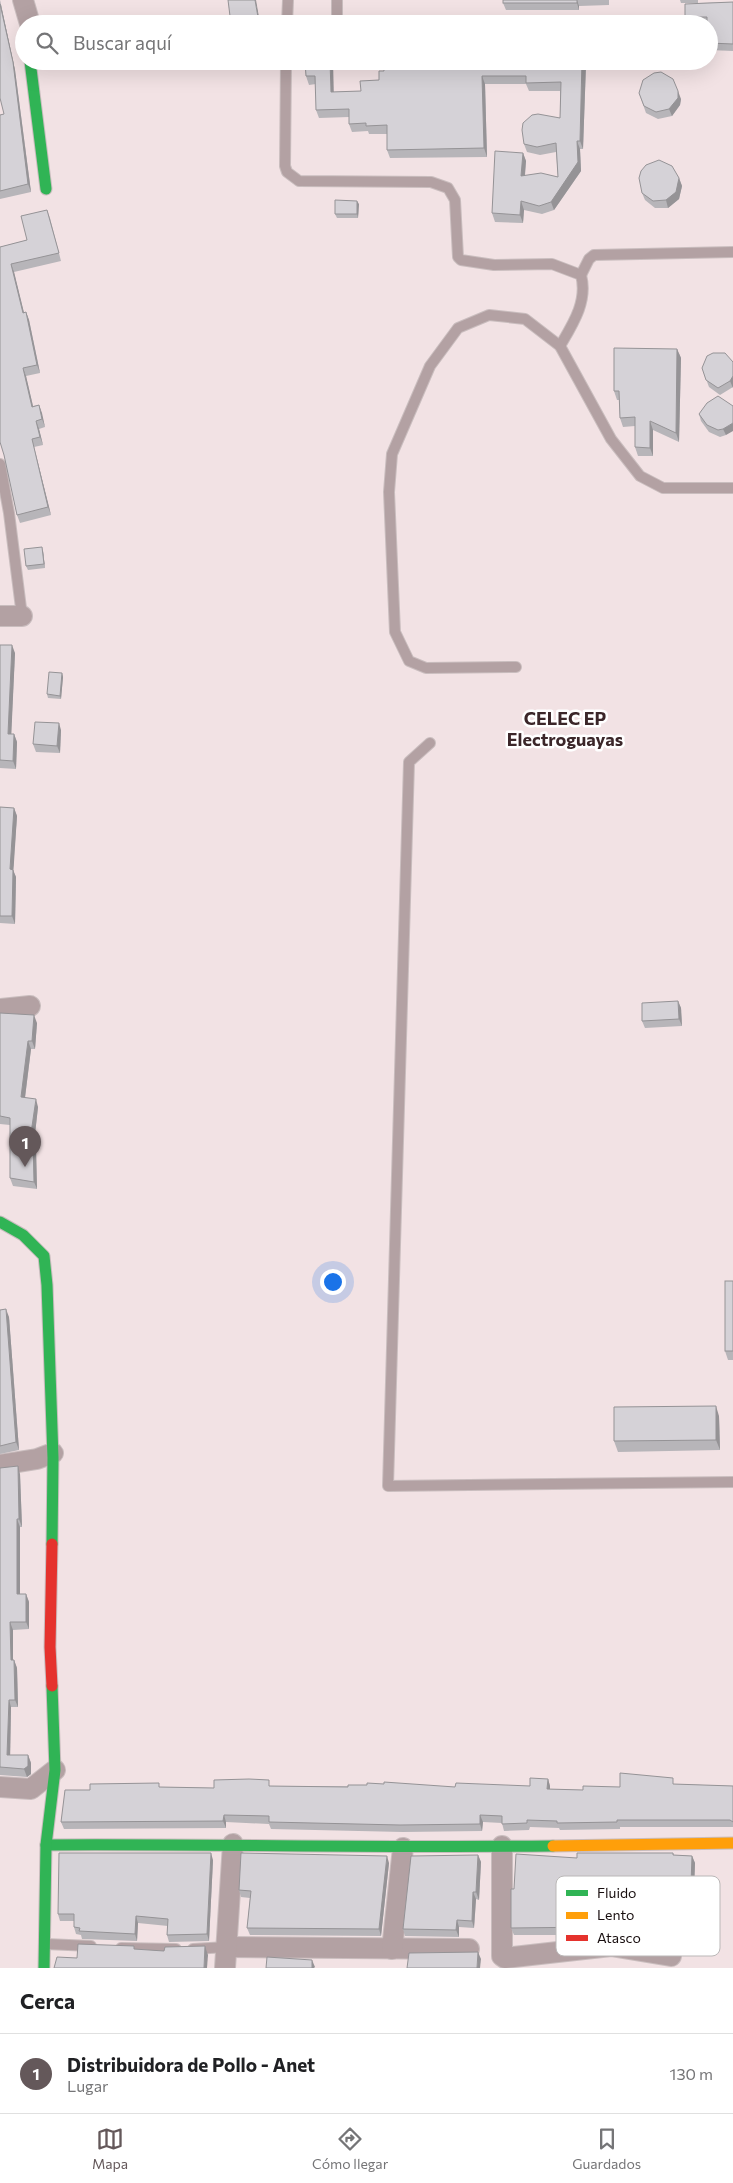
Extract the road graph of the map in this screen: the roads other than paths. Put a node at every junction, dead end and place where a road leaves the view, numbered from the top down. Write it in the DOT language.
graph roads {
  1 [pos="23,0"];
  2 [pos="288,0"];
  3 [pos="337,0"];
  4 [pos="27,15"];
  5 [pos="287,15"];
  6 [pos="337,15"];
  7 [pos="31,70"];
  8 [pos="286,70"];
  9 [pos="46,190"];
  10 [pos="733,252"];
  11 [pos="581,275"];
  12 [pos="560,346"];
  13 [pos="0,464"];
  14 [pos="733,488"];
  15 [pos="0,616"];
  16 [pos="22,616"];
  17 [pos="516,666"];
  18 [pos="430,743"];
  19 [pos="30,1006"];
  20 [pos="0,1009"];
  21 [pos="0,1222"];
  22 [pos="53,1452"];
  23 [pos="0,1465"];
  24 [pos="733,1482"];
  25 [pos="55,1770"];
  26 [pos="0,1787"];
  27 [pos="733,1843"];
  28 [pos="233,1844"];
  29 [pos="46,1845"];
  30 [pos="502,1846"];
  31 [pos="403,1848"];
  32 [pos="44,1944"];
  33 [pos="227,1947"];
  34 [pos="392,1949"];
  35 [pos="469,1949"];
  36 [pos="556,1952"];
  37 [pos="44,1968"];
  38 [pos="225,1968"];
  1 -- 4 [label="street"];
  2 -- 5 [label="lane"];
  3 -- 6 [label="lane"];
  7 -- 9 [label="street"];
  8 -- 11 [label="lane"];
  10 -- 11 [label="lane"];
  11 -- 12 [label="lane"];
  12 -- 14 [label="lane"];
  12 -- 17 [label="lane"];
  13 -- 16 [label="lane"];
  15 -- 16 [label="street"];
  18 -- 24 [label="lane"];
  19 -- 20 [label="street"];
  21 -- 22 [label="street"];
  22 -- 23 [label="street"];
  22 -- 25 [label="street"];
  25 -- 26 [label="street"];
  25 -- 29 [label="street"];
  27 -- 30 [label="street"];
  28 -- 29 [label="street"];
  28 -- 31 [label="street"];
  28 -- 33 [label="street"];
  29 -- 32 [label="street"];
  30 -- 31 [label="street"];
  30 -- 36 [label="street"];
  31 -- 34 [label="street"];
  32 -- 33 [label="lane"];
  32 -- 37 [label="street"];
  33 -- 34 [label="street"];
  33 -- 38 [label="street"];
  34 -- 35 [label="street"];
}
